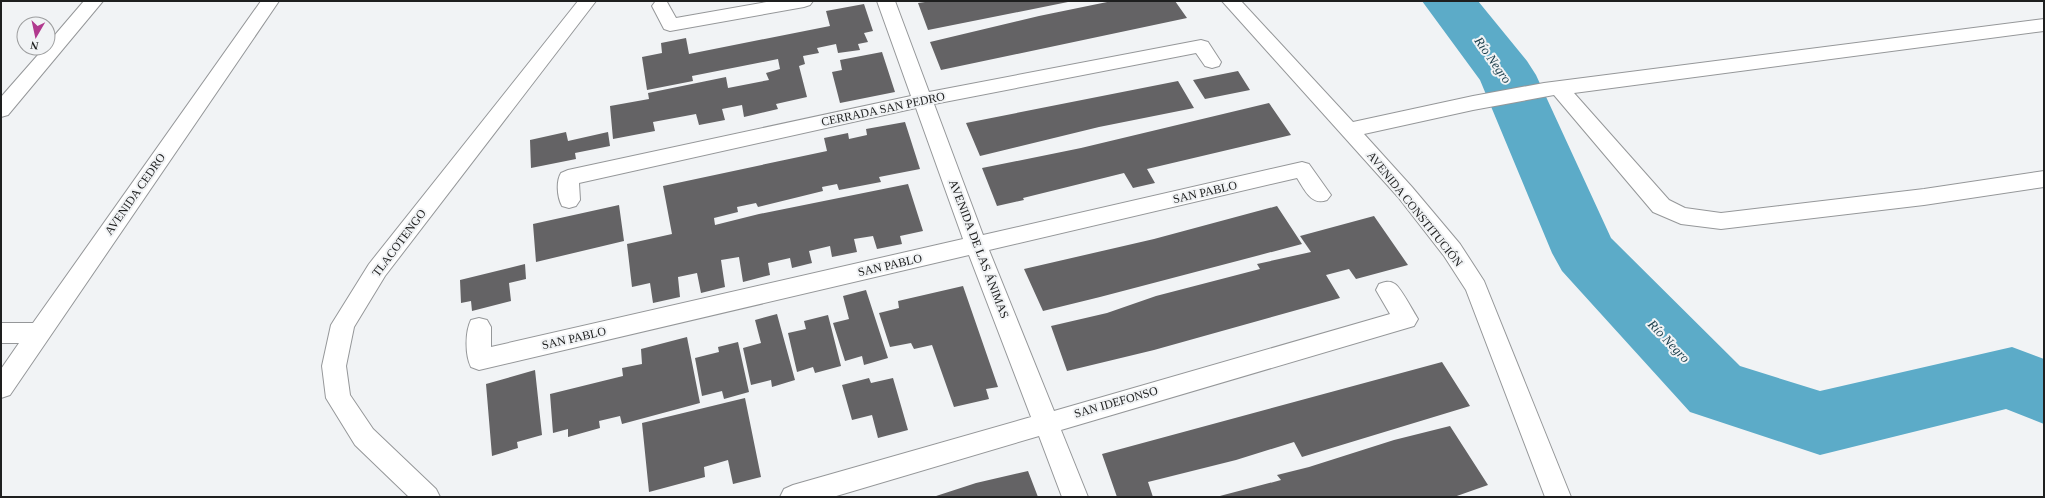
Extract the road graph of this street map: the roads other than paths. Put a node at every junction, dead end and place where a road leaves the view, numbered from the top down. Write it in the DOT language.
graph roads {
  1 [pos="94,1"];
  2 [pos="270,1"];
  3 [pos="587,1"];
  4 [pos="804,1"];
  5 [pos="886,1"];
  6 [pos="1232,1"];
  7 [pos="662,6"];
  8 [pos="2044,25"];
  9 [pos="1212,62"];
  10 [pos="1552,89"];
  11 [pos="923,100"];
  12 [pos="1,110"];
  13 [pos="1350,130"];
  14 [pos="2044,179"];
  15 [pos="1320,195"];
  16 [pos="569,200"];
  17 [pos="976,244"];
  18 [pos="1387,290"];
  19 [pos="479,327"];
  20 [pos="1,333"];
  21 [pos="38,333"];
  22 [pos="1,388"];
  23 [pos="1046,422"];
  24 [pos="427,497"];
  25 [pos="793,497"];
  26 [pos="1075,497"];
  27 [pos="1558,497"];
  1 -- 12 [label="street"];
  2 -- 21 [label="street, AVENIDA CEDRO"];
  3 -- 24 [label="street, TLACOTENGO"];
  4 -- 7 [label="street"];
  5 -- 11 [label="street, AVENIDA DE LAS ÁNIMAS"];
  6 -- 13 [label="street, AVENIDA CONSTITUCIÓN"];
  8 -- 10 [label="street"];
  9 -- 11 [label="street, CERRADA SAN PEDRO"];
  10 -- 13 [label="street"];
  10 -- 14 [label="street"];
  11 -- 16 [label="street, CERRADA SAN PEDRO"];
  11 -- 17 [label="street, AVENIDA DE LAS ÁNIMAS"];
  13 -- 27 [label="street, AVENIDA CONSTITUCIÓN"];
  15 -- 17 [label="street, SAN PABLO"];
  17 -- 19 [label="street, SAN PABLO"];
  17 -- 23 [label="street, AVENIDA DE LAS ÁNIMAS"];
  18 -- 23 [label="street, SAN IDEFONSO"];
  20 -- 21 [label="street"];
  21 -- 22 [label="street, AVENIDA CEDRO"];
  23 -- 25 [label="street, SAN IDEFONSO"];
  23 -- 26 [label="street, AVENIDA DE LAS ÁNIMAS"];
}
